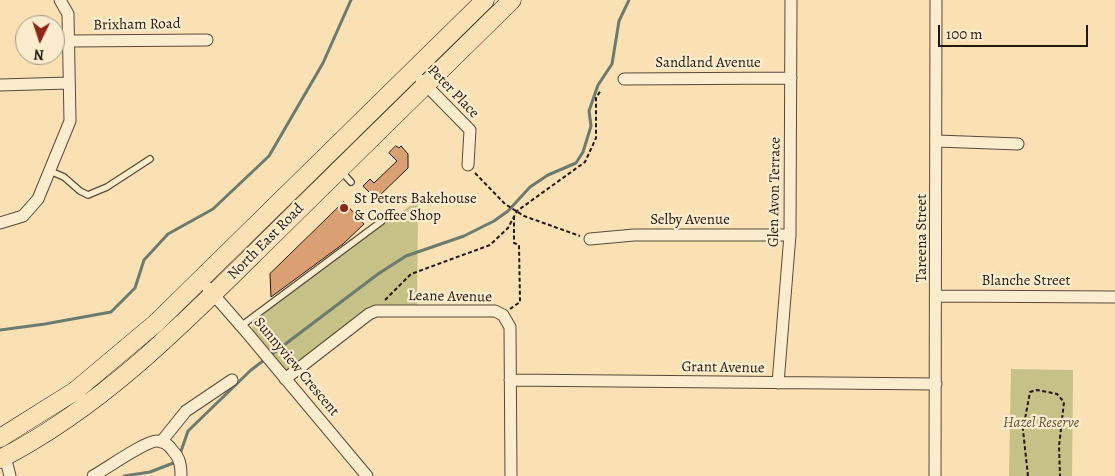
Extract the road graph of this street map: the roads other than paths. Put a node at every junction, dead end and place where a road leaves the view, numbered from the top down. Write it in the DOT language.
graph roads {
  1 [pos="60,0"];
  2 [pos="512,0"];
  3 [pos="791,0"];
  4 [pos="936,0"];
  5 [pos="478,2"];
  6 [pos="492,20"];
  7 [pos="207,40"];
  8 [pos="68,41"];
  9 [pos="411,72"];
  10 [pos="624,78"];
  11 [pos="791,78"];
  12 [pos="68,83"];
  13 [pos="0,85"];
  14 [pos="426,85"];
  15 [pos="937,142"];
  16 [pos="1018,144"];
  17 [pos="150,159"];
  18 [pos="468,166"];
  19 [pos="50,171"];
  20 [pos="382,221"];
  21 [pos="0,223"];
  22 [pos="790,235"];
  23 [pos="590,239"];
  24 [pos="200,279"];
  25 [pos="213,294"];
  26 [pos="937,296"];
  27 [pos="1115,297"];
  28 [pos="242,326"];
  29 [pos="285,379"];
  30 [pos="232,380"];
  31 [pos="510,380"];
  32 [pos="778,383"];
  33 [pos="936,384"];
  34 [pos="0,438"];
  35 [pos="161,442"];
  36 [pos="3,457"];
  37 [pos="364,475"];
  38 [pos="10,476"];
  39 [pos="92,476"];
  40 [pos="181,476"];
  41 [pos="511,476"];
  42 [pos="935,476"];
  1 -- 8 [label="street"];
  2 -- 6 [label="main road, North East Road"];
  3 -- 11 [label="street, Glen Avon Terrace"];
  4 -- 15 [label="street, Tareena Street"];
  5 -- 6 [label="street"];
  5 -- 9 [label="main road, North East Road"];
  6 -- 14 [label="main road, North East Road"];
  7 -- 8 [label="street, Brixham Road"];
  8 -- 12 [label="street"];
  9 -- 14 [label="street, Peter Place"];
  9 -- 24 [label="main road, North East Road"];
  10 -- 11 [label="street, Sandland Avenue"];
  11 -- 22 [label="street, Glen Avon Terrace"];
  12 -- 13 [label="street"];
  12 -- 19 [label="street"];
  14 -- 18 [label="street, Peter Place"];
  14 -- 25 [label="main road, North East Road"];
  15 -- 16 [label="street"];
  15 -- 26 [label="street, Tareena Street"];
  17 -- 19 [label="lane"];
  19 -- 21 [label="street"];
  20 -- 28 [label="lane"];
  22 -- 23 [label="street, Selby Avenue"];
  22 -- 32 [label="street, Glen Avon Terrace"];
  24 -- 25 [label="street, Sunnyview Crescent"];
  24 -- 34 [label="main road, North East Road"];
  25 -- 28 [label="street, Sunnyview Crescent"];
  25 -- 36 [label="main road, North East Road"];
  26 -- 27 [label="street, Blanche Street"];
  26 -- 33 [label="street, Tareena Street"];
  28 -- 29 [label="street, Sunnyview Crescent"];
  29 -- 31 [label="street, Leane Avenue"];
  29 -- 37 [label="street, Sunnyview Crescent"];
  30 -- 35 [label="street"];
  31 -- 32 [label="street, Grant Avenue"];
  31 -- 41 [label="street, Leane Avenue"];
  32 -- 33 [label="street, Grant Avenue"];
  33 -- 42 [label="street, Tareena Street"];
  35 -- 39 [label="street"];
  35 -- 40 [label="street"];
  36 -- 38 [label="street"];
}
